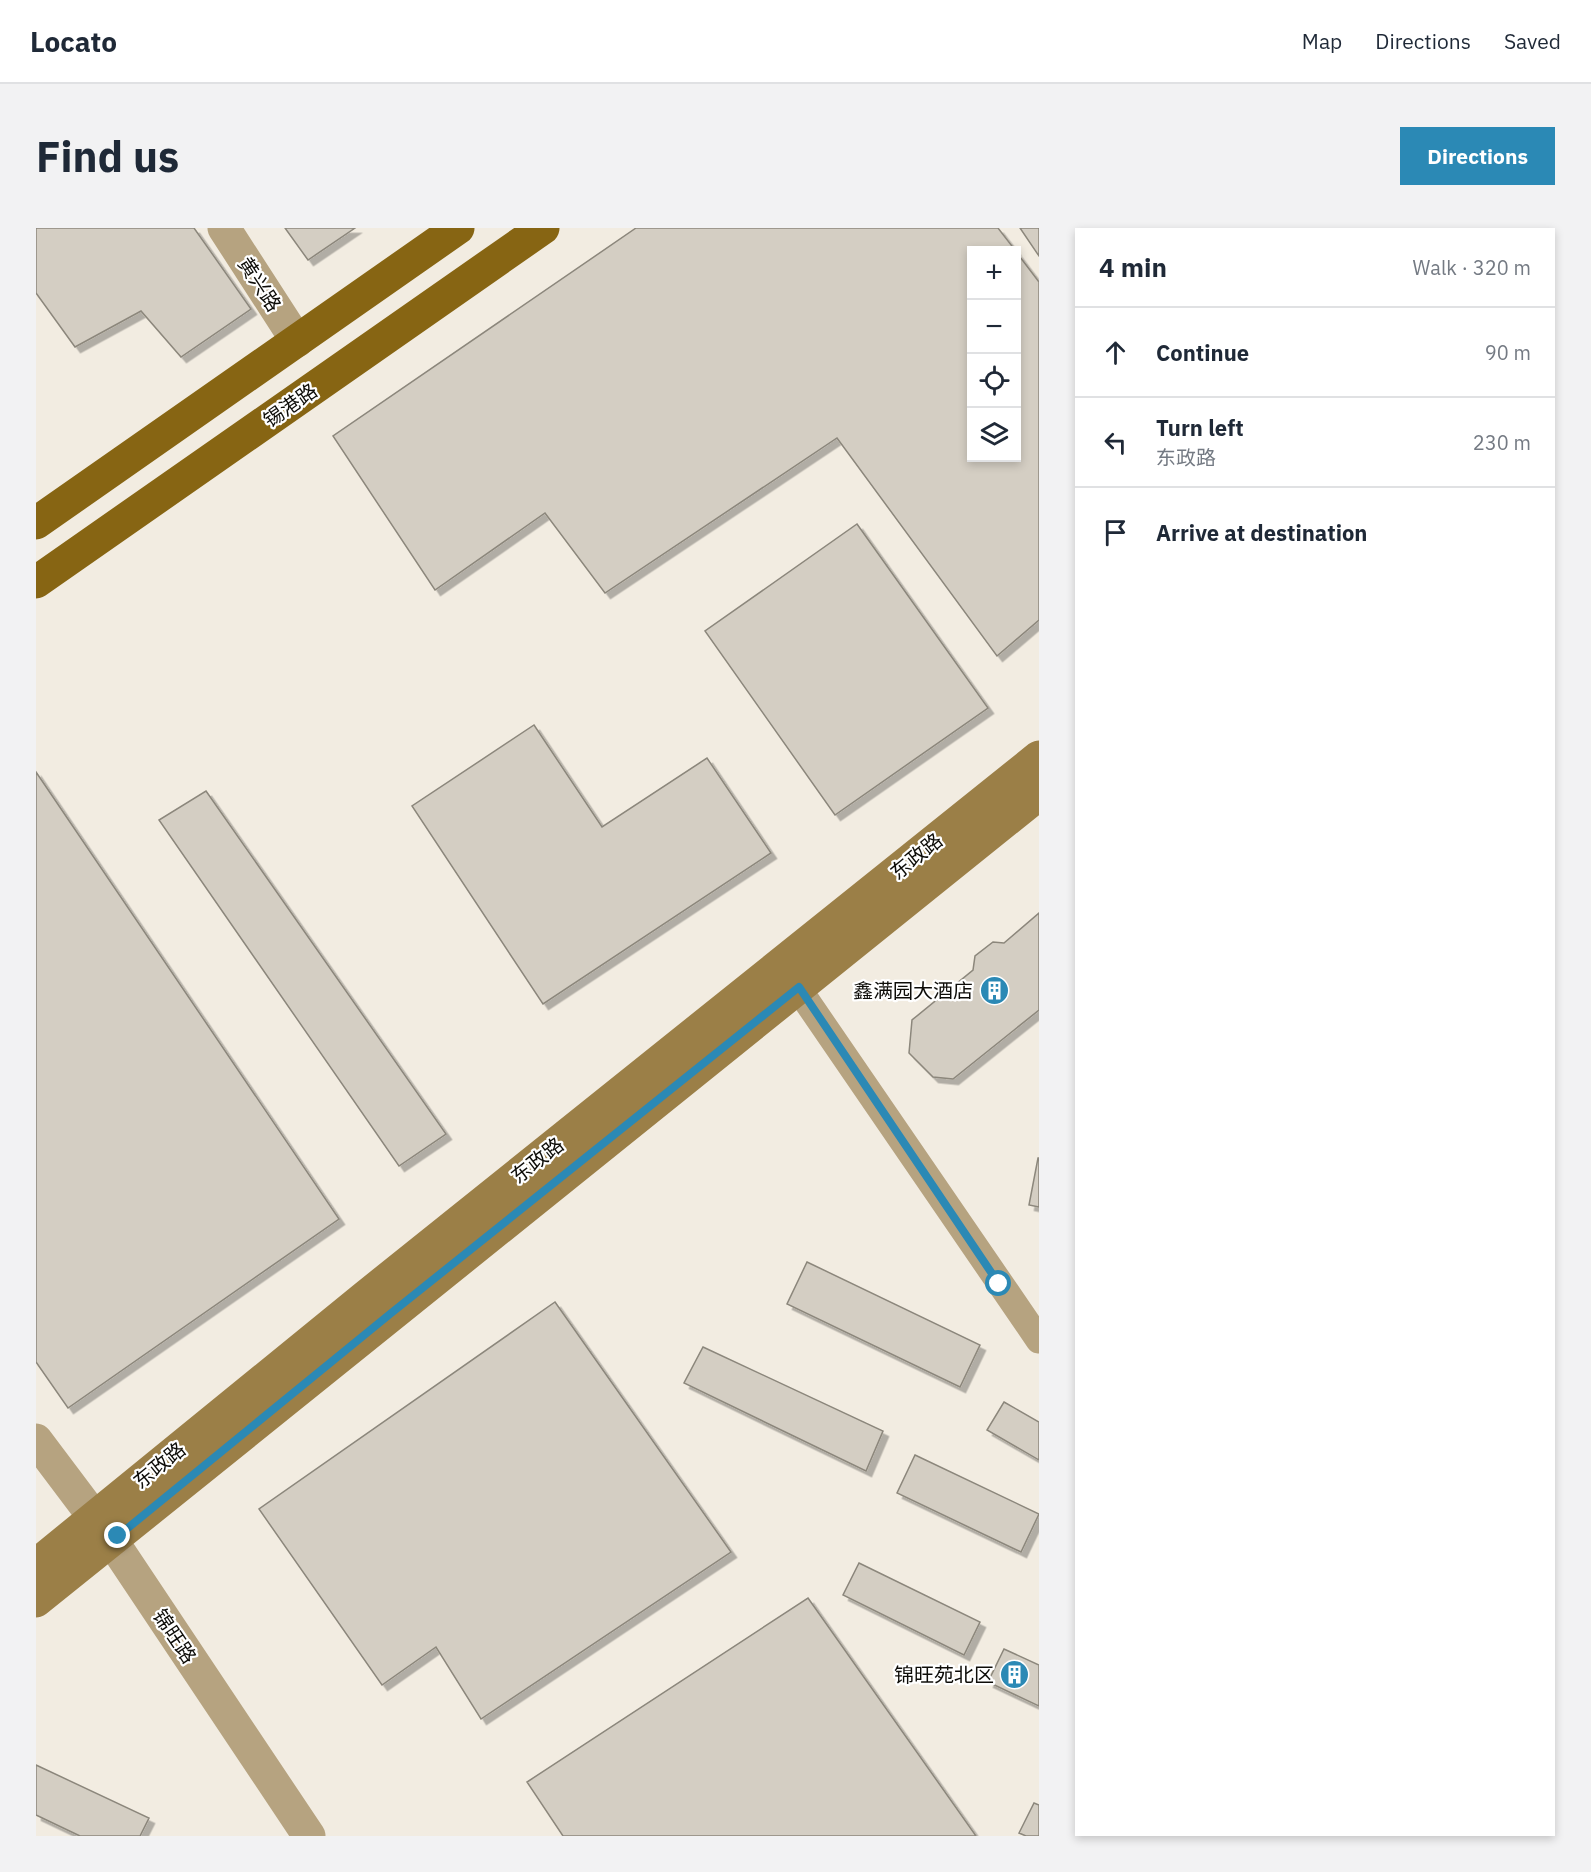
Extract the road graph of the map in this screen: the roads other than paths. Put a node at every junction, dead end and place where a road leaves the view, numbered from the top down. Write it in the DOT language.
graph roads {
  1 [pos="224,228"];
  2 [pos="458,228"];
  3 [pos="543,228"];
  4 [pos="297,341"];
  5 [pos="36,523"];
  6 [pos="36,582"];
  7 [pos="1039,757"];
  8 [pos="1039,794"];
  9 [pos="790,976"];
  10 [pos="1039,1340"];
  11 [pos="36,1440"];
  12 [pos="103,1529"];
  13 [pos="36,1565"];
  14 [pos="36,1601"];
  15 [pos="309,1836"];
  1 -- 4 [label="street, 黄兴路"];
  2 -- 4 [label="main road"];
  3 -- 6 [label="main road, 锡港路"];
  4 -- 5 [label="main road"];
  7 -- 9 [label="main road, 东政路"];
  8 -- 9 [label="main road, 东政路"];
  9 -- 10 [label="street"];
  9 -- 12 [label="main road, 东政路"];
  11 -- 12 [label="street, 锦旺路"];
  12 -- 13 [label="main road, 东政路"];
  12 -- 14 [label="main road, 东政路"];
  12 -- 15 [label="street, 锦旺路"];
}
